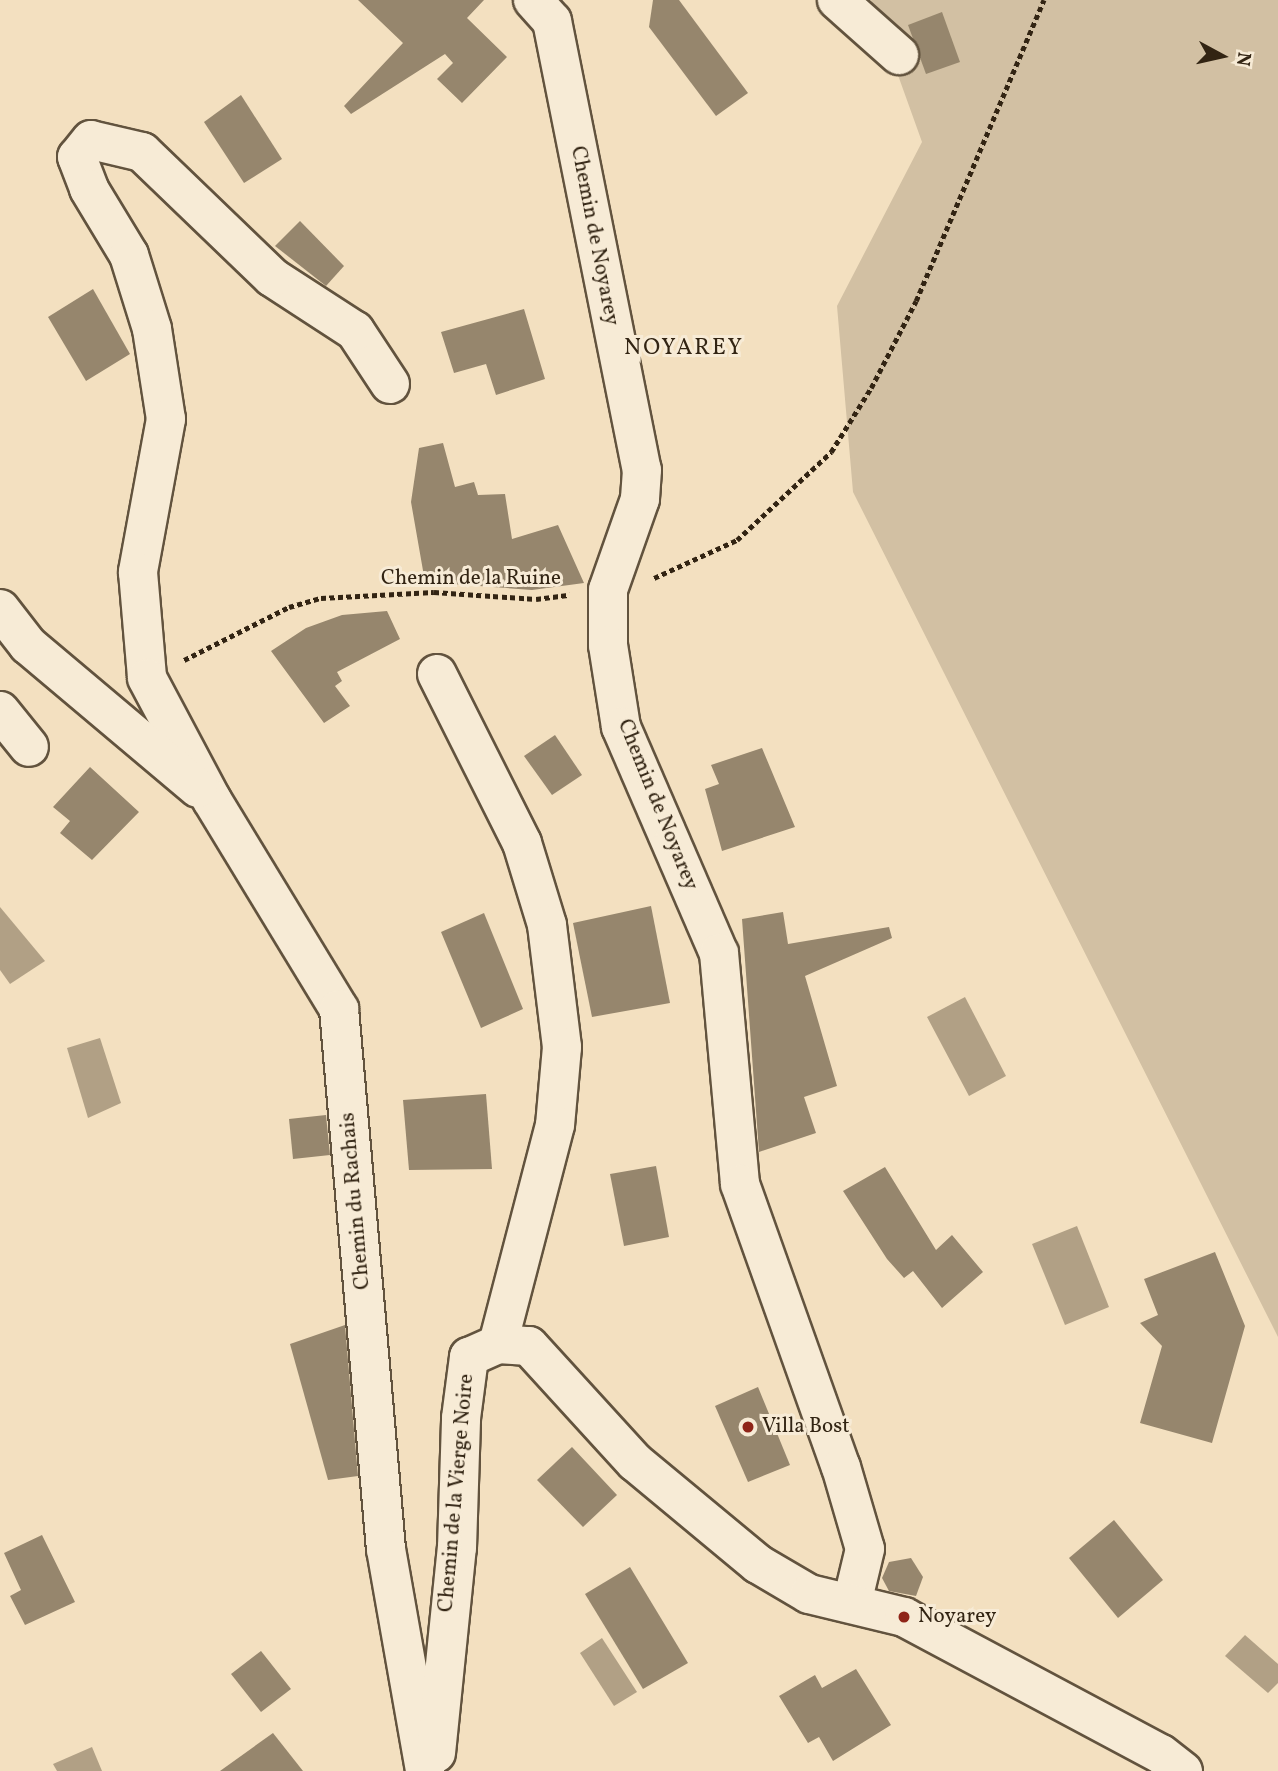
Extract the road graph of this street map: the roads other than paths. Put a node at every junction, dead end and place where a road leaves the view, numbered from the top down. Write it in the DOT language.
graph roads {
  1 [pos="533,0"];
  2 [pos="837,0"];
  3 [pos="899,55"];
  4 [pos="390,384"];
  5 [pos="0,609"];
  6 [pos="14,650"];
  7 [pos="436,674"];
  8 [pos="0,711"];
  9 [pos="29,747"];
  10 [pos="212,800"];
  11 [pos="498,1344"];
  12 [pos="852,1604"];
  13 [pos="425,1771"];
  14 [pos="435,1771"];
  15 [pos="1183,1771"];
  1 -- 12 [label="street, Chemin de Noyarey"];
  2 -- 3 [label="street"];
  4 -- 10 [label="street, Chemin du Rachais"];
  5 -- 6 [label="street"];
  6 -- 10 [label="street"];
  7 -- 11 [label="street"];
  8 -- 9 [label="street"];
  10 -- 13 [label="street, Chemin du Rachais"];
  11 -- 12 [label="street"];
  11 -- 14 [label="street, Chemin de la Vierge Noire"];
  12 -- 15 [label="street"];
}
